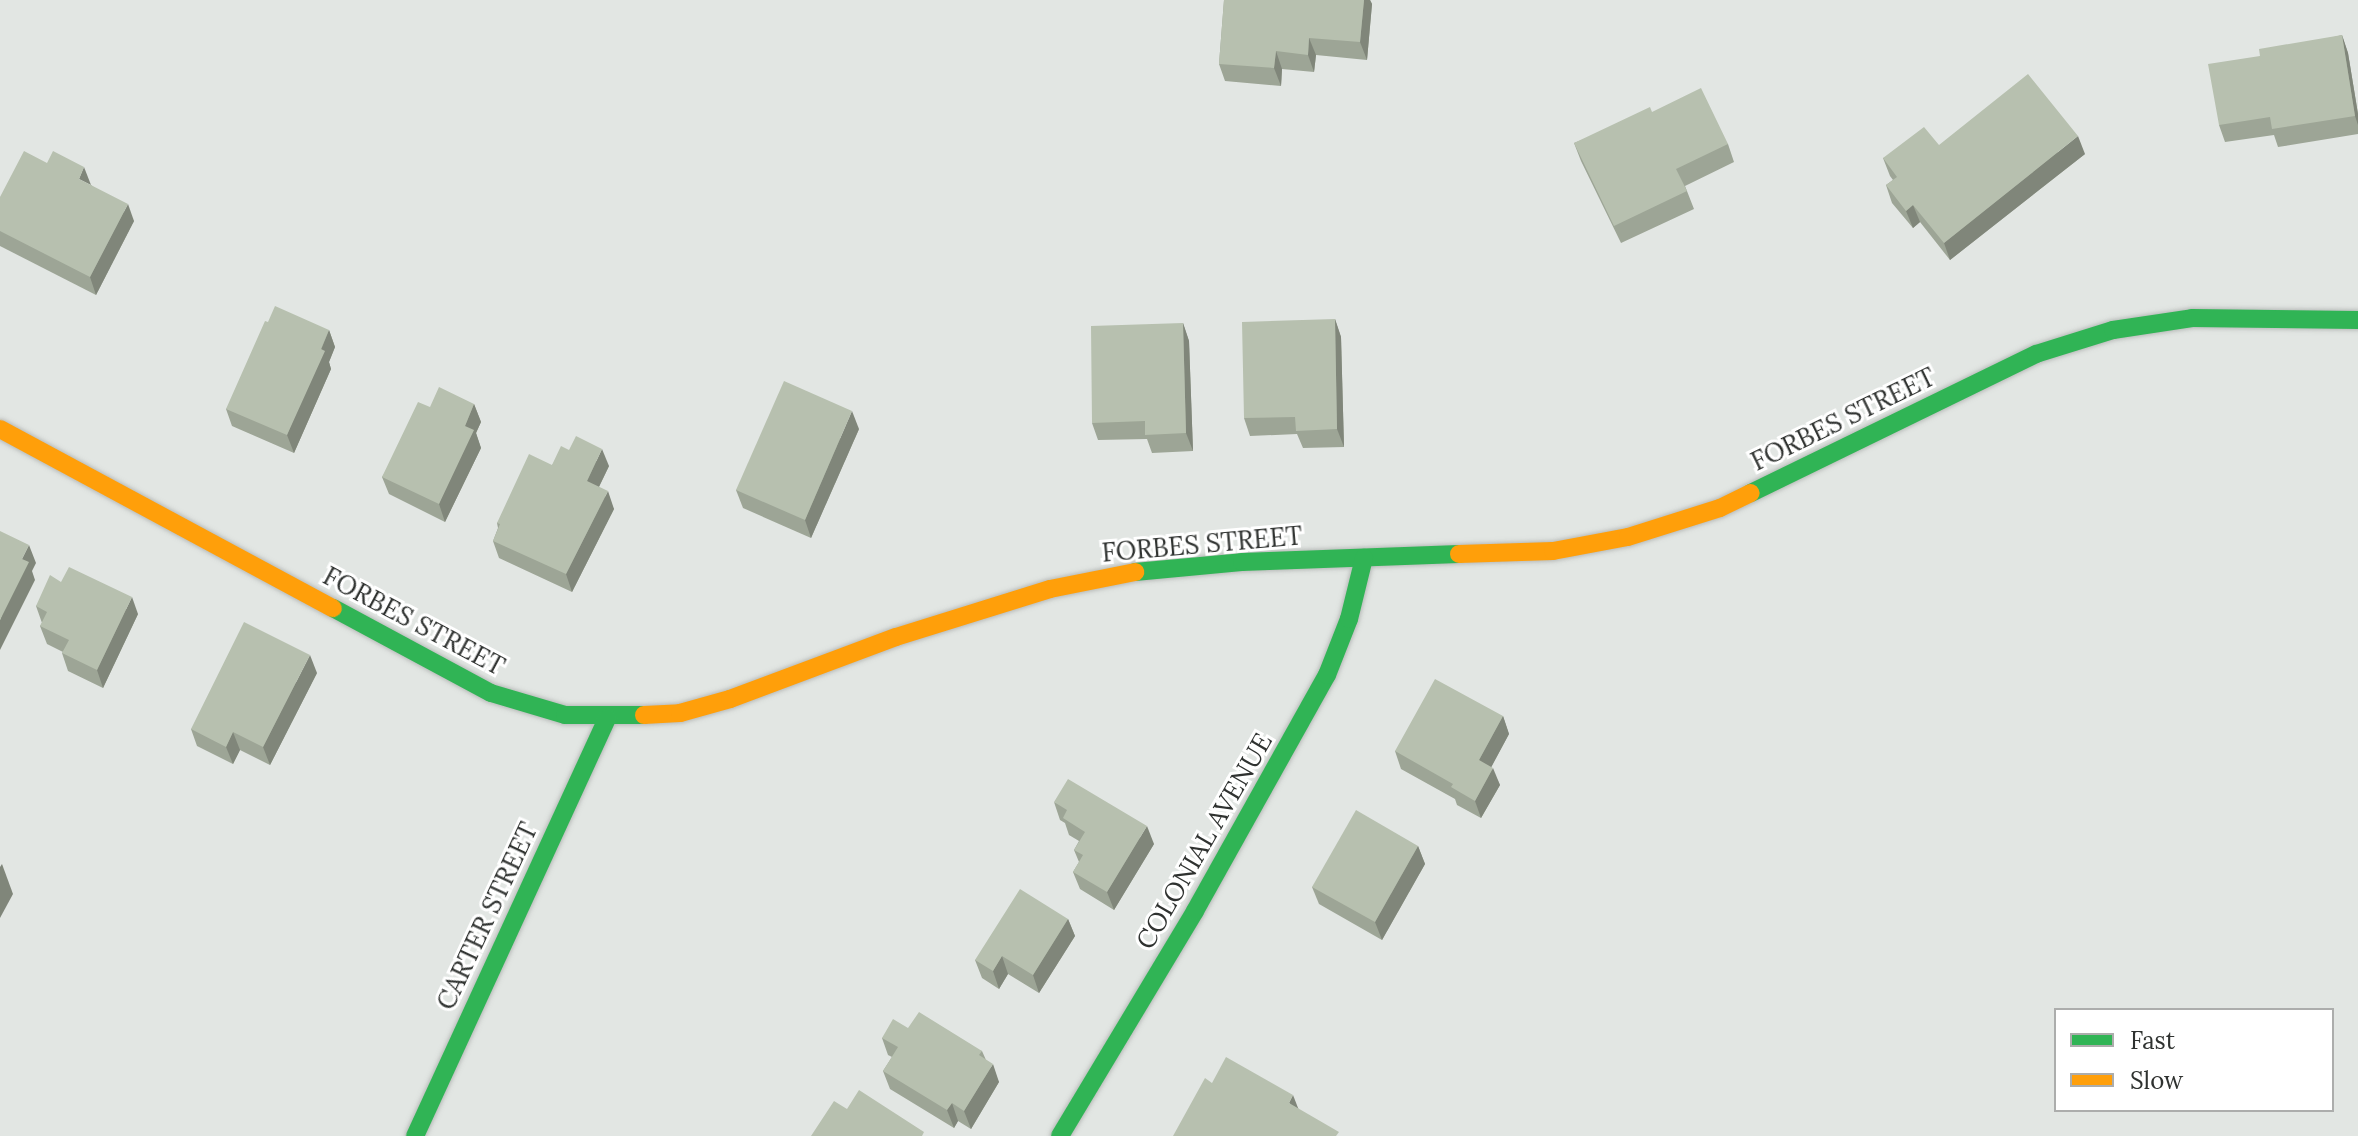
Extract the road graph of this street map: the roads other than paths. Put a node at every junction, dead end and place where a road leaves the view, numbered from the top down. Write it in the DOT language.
graph roads {
  1 [pos="2358,320"];
  2 [pos="0,429"];
  3 [pos="1364,558"];
  4 [pos="607,718"];
  5 [pos="415,1136"];
  6 [pos="1060,1136"];
  1 -- 3 [label="street, FORBES STREET"];
  2 -- 4 [label="street, FORBES STREET"];
  3 -- 4 [label="street, FORBES STREET"];
  3 -- 6 [label="street, COLONIAL AVENUE"];
  4 -- 5 [label="street, CARTER STREET"];
}
